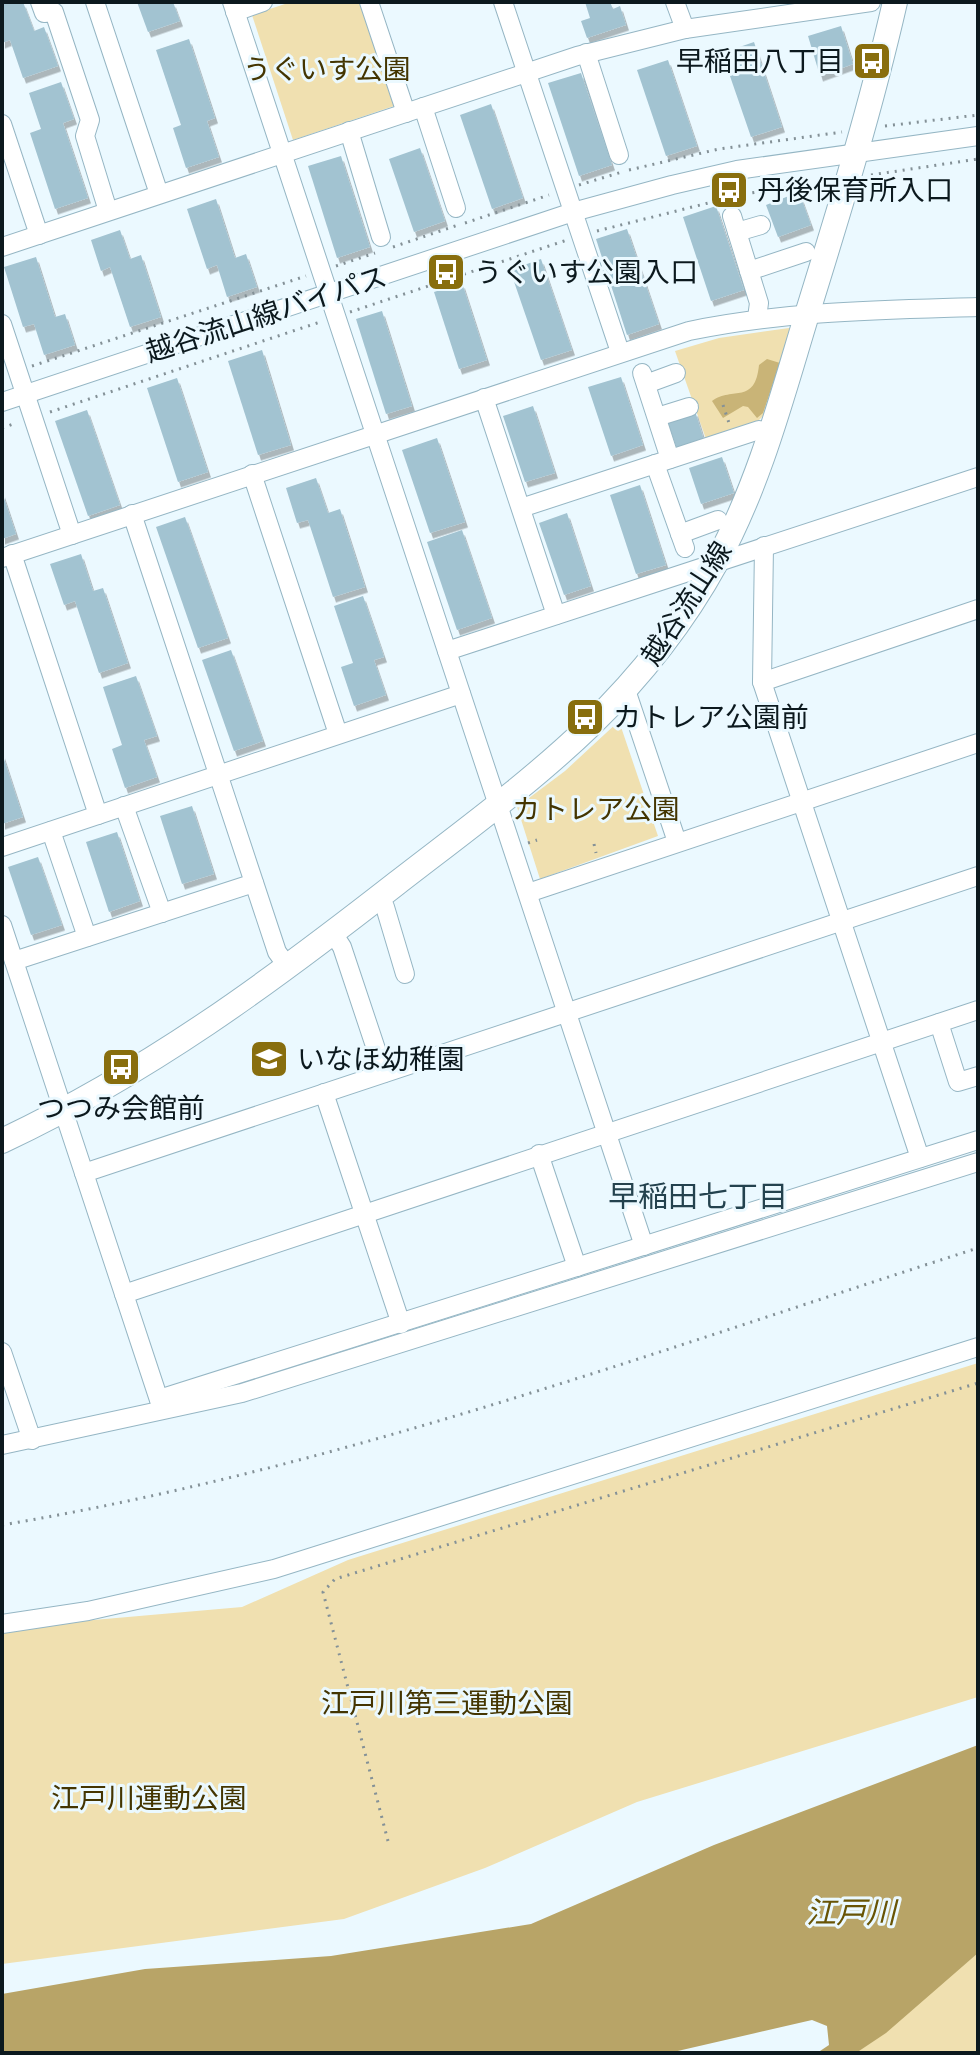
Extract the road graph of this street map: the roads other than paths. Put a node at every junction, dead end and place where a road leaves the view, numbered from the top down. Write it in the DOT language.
graph roads {
  1 [pos="40,2"];
  2 [pos="95,2"];
  3 [pos="263,2"];
  4 [pos="369,2"];
  5 [pos="503,2"];
  6 [pos="675,2"];
  7 [pos="871,2"];
  8 [pos="895,2"];
  9 [pos="233,7"];
  10 [pos="764,9"];
  11 [pos="685,29"];
  12 [pos="586,53"];
  13 [pos="526,71"];
  14 [pos="414,110"];
  15 [pos="2,124"];
  16 [pos="349,131"];
  17 [pos="978,136"];
  18 [pos="281,153"];
  19 [pos="857,153"];
  20 [pos="619,155"];
  21 [pos="159,194"];
  22 [pos="456,208"];
  23 [pos="108,211"];
  24 [pos="573,212"];
  25 [pos="761,225"];
  26 [pos="39,235"];
  27 [pos="381,237"];
  28 [pos="2,247"];
  29 [pos="806,252"];
  30 [pos="749,271"];
  31 [pos="329,294"];
  32 [pos="978,307"];
  33 [pos="808,312"];
  34 [pos="757,318"];
  35 [pos="2,324"];
  36 [pos="620,352"];
  37 [pos="676,373"];
  38 [pos="26,394"];
  39 [pos="484,398"];
  40 [pos="2,402"];
  41 [pos="689,407"];
  42 [pos="657,417"];
  43 [pos="770,432"];
  44 [pos="375,434"];
  45 [pos="663,462"];
  46 [pos="252,474"];
  47 [pos="978,477"];
  48 [pos="521,508"];
  49 [pos="132,514"];
  50 [pos="718,520"];
  51 [pos="72,535"];
  52 [pos="764,546"];
  53 [pos="7,556"];
  54 [pos="715,564"];
  55 [pos="978,609"];
  56 [pos="556,615"];
  57 [pos="447,651"];
  58 [pos="762,682"];
  59 [pos="626,690"];
  60 [pos="461,694"];
  61 [pos="338,734"];
  62 [pos="978,743"];
  63 [pos="219,775"];
  64 [pos="802,803"];
  65 [pos="498,805"];
  66 [pos="124,806"];
  67 [pos="98,815"];
  68 [pos="51,831"];
  69 [pos="677,842"];
  70 [pos="2,847"];
  71 [pos="978,876"];
  72 [pos="254,883"];
  73 [pos="528,893"];
  74 [pos="378,899"];
  75 [pos="162,913"];
  76 [pos="841,921"];
  77 [pos="2,925"];
  78 [pos="333,933"];
  79 [pos="87,937"];
  80 [pos="14,961"];
  81 [pos="288,967"];
  82 [pos="405,974"];
  83 [pos="978,1010"];
  84 [pos="567,1012"];
  85 [pos="939,1023"];
  86 [pos="881,1042"];
  87 [pos="384,1073"];
  88 [pos="978,1076"];
  89 [pos="324,1093"];
  90 [pos="64,1112"];
  91 [pos="607,1133"];
  92 [pos="978,1140"];
  93 [pos="2,1141"];
  94 [pos="539,1154"];
  95 [pos="920,1158"];
  96 [pos="978,1162"];
  97 [pos="84,1173"];
  98 [pos="364,1214"];
  99 [pos="644,1246"];
  100 [pos="577,1267"];
  101 [pos="124,1294"];
  102 [pos="401,1324"];
  103 [pos="978,1347"];
  104 [pos="2,1352"];
  105 [pos="162,1406"];
  106 [pos="32,1440"];
  107 [pos="2,1445"];
  108 [pos="2,1624"];
  1 -- 23 [label="street"];
  2 -- 21 [label="street"];
  3 -- 9 [label="street"];
  4 -- 14 [label="street"];
  5 -- 13 [label="street"];
  6 -- 11 [label="street"];
  7 -- 10 [label="street"];
  8 -- 19 [label="main road, 越谷流山線"];
  9 -- 18 [label="street"];
  10 -- 11 [label="street"];
  11 -- 12 [label="street"];
  12 -- 13 [label="street"];
  12 -- 20 [label="street"];
  13 -- 14 [label="street"];
  13 -- 24 [label="street"];
  14 -- 16 [label="street"];
  14 -- 22 [label="street"];
  15 -- 26 [label="street"];
  16 -- 18 [label="street"];
  16 -- 27 [label="street"];
  17 -- 19 [label="street, 越谷流山線バイパス"];
  18 -- 21 [label="street"];
  18 -- 31 [label="street"];
  19 -- 24 [label="street, 越谷流山線バイパス"];
  19 -- 33 [label="main road, 越谷流山線"];
  21 -- 23 [label="street"];
  23 -- 26 [label="street"];
  24 -- 31 [label="street, 越谷流山線バイパス"];
  24 -- 36 [label="street"];
  25 -- 30 [label="street"];
  26 -- 28 [label="street"];
  29 -- 30 [label="street"];
  30 -- 34 [label="street"];
  31 -- 38 [label="street, 越谷流山線バイパス"];
  31 -- 44 [label="street"];
  32 -- 33 [label="street"];
  33 -- 34 [label="street"];
  33 -- 43 [label="main road, 越谷流山線"];
  34 -- 36 [label="street"];
  35 -- 38 [label="street"];
  36 -- 39 [label="street"];
  37 -- 42 [label="street"];
  38 -- 40 [label="street, 越谷流山線バイパス"];
  38 -- 51 [label="street"];
  39 -- 44 [label="street"];
  39 -- 48 [label="street"];
  41 -- 42 [label="street"];
  42 -- 45 [label="street"];
  43 -- 45 [label="street"];
  43 -- 54 [label="main road, 越谷流山線"];
  44 -- 46 [label="street"];
  44 -- 57 [label="street"];
  45 -- 48 [label="street"];
  45 -- 50 [label="street"];
  46 -- 49 [label="street"];
  46 -- 61 [label="street"];
  47 -- 52 [label="street"];
  48 -- 56 [label="street"];
  49 -- 51 [label="street"];
  49 -- 63 [label="street"];
  51 -- 53 [label="street"];
  52 -- 54 [label="street"];
  52 -- 58 [label="street"];
  53 -- 67 [label="street"];
  54 -- 56 [label="street"];
  54 -- 59 [label="main road, 越谷流山線"];
  55 -- 58 [label="street"];
  56 -- 57 [label="street"];
  57 -- 60 [label="street"];
  58 -- 64 [label="street"];
  59 -- 65 [label="main road, 越谷流山線"];
  59 -- 69 [label="street"];
  60 -- 61 [label="street"];
  60 -- 65 [label="street"];
  61 -- 63 [label="street"];
  62 -- 64 [label="street"];
  63 -- 66 [label="street"];
  63 -- 72 [label="street"];
  64 -- 69 [label="street"];
  64 -- 76 [label="street"];
  65 -- 73 [label="street"];
  65 -- 74 [label="main road, 越谷流山線"];
  66 -- 67 [label="street"];
  66 -- 75 [label="street"];
  67 -- 68 [label="street"];
  68 -- 70 [label="street"];
  68 -- 79 [label="street"];
  69 -- 73 [label="street"];
  71 -- 76 [label="street"];
  72 -- 75 [label="street"];
  72 -- 81 [label="street"];
  73 -- 84 [label="street"];
  74 -- 78 [label="main road, 越谷流山線"];
  74 -- 82 [label="street"];
  75 -- 79 [label="street"];
  76 -- 84 [label="street"];
  76 -- 86 [label="street"];
  77 -- 80 [label="street"];
  78 -- 81 [label="main road, 越谷流山線"];
  78 -- 87 [label="street"];
  79 -- 80 [label="street"];
  80 -- 90 [label="street"];
  81 -- 90 [label="main road, 越谷流山線"];
  83 -- 85 [label="street"];
  84 -- 87 [label="street"];
  84 -- 91 [label="street"];
  85 -- 86 [label="street"];
  85 -- 88 [label="street"];
  86 -- 91 [label="street"];
  86 -- 95 [label="street"];
  87 -- 89 [label="street"];
  89 -- 97 [label="street"];
  89 -- 98 [label="street"];
  90 -- 93 [label="main road, 越谷流山線"];
  90 -- 97 [label="street"];
  91 -- 94 [label="street"];
  91 -- 99 [label="street"];
  92 -- 95 [label="street"];
  94 -- 98 [label="street"];
  94 -- 100 [label="street"];
  95 -- 99 [label="street"];
  96 -- 105 [label="street"];
  97 -- 101 [label="street"];
  98 -- 101 [label="street"];
  98 -- 102 [label="street"];
  99 -- 100 [label="street"];
  100 -- 102 [label="street"];
  101 -- 105 [label="street"];
  102 -- 105 [label="street"];
  103 -- 108 [label="street"];
  104 -- 106 [label="street"];
  105 -- 106 [label="street"];
  106 -- 107 [label="street"];
}
